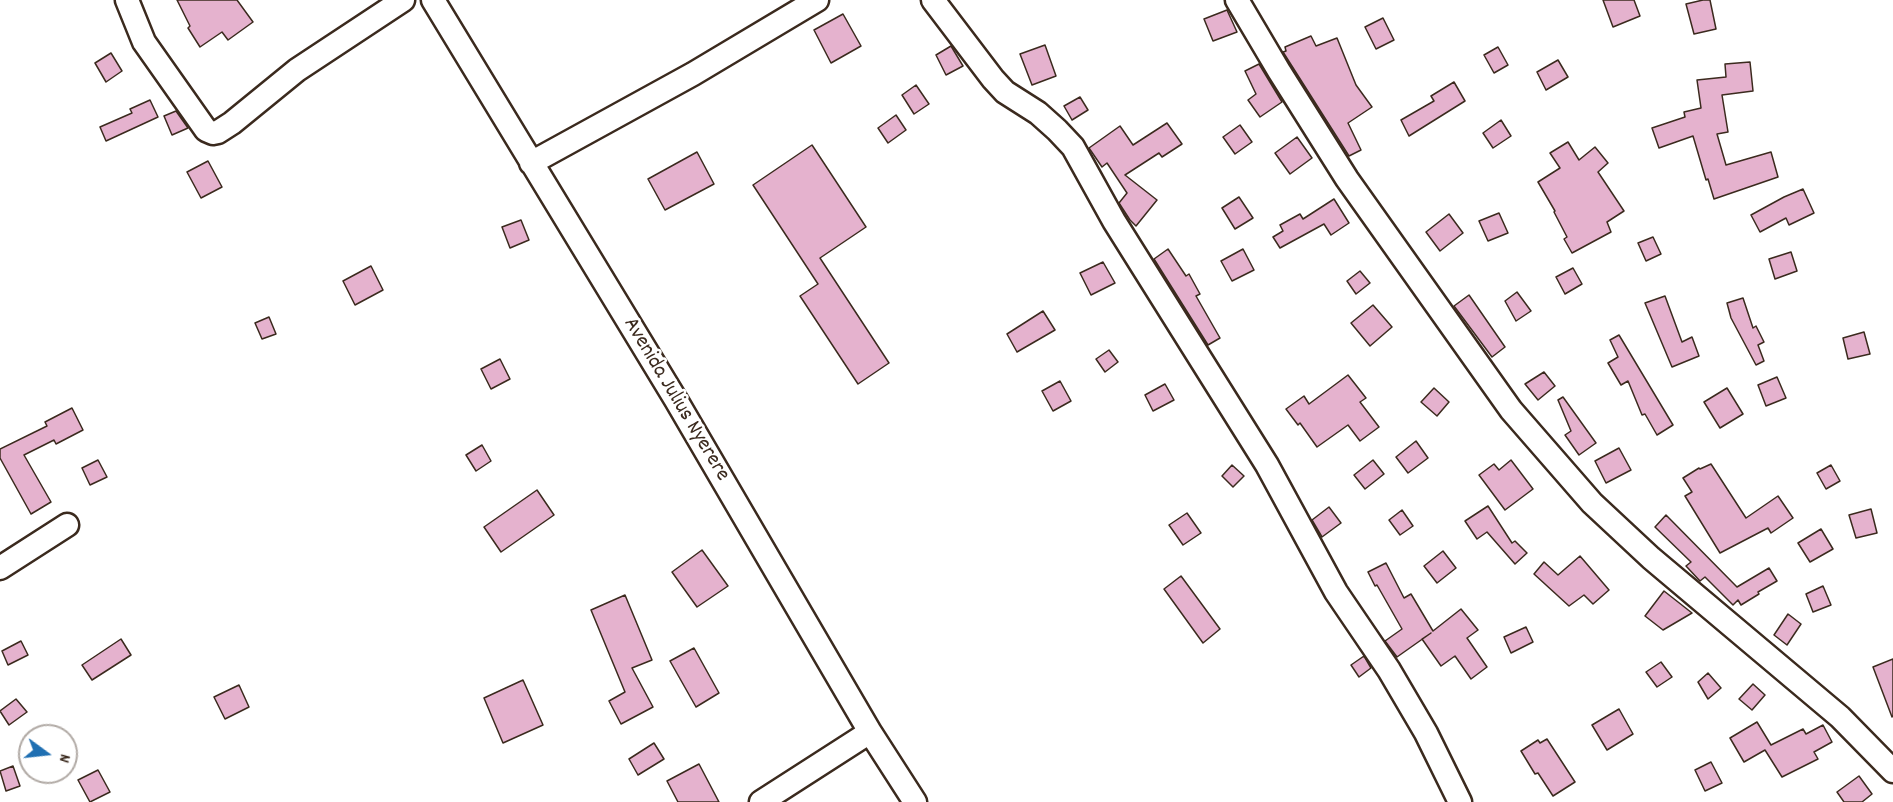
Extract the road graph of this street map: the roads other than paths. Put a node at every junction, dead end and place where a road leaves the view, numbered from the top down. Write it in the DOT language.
graph roads {
  1 [pos="128,0"];
  2 [pos="403,0"];
  3 [pos="433,0"];
  4 [pos="817,0"];
  5 [pos="933,0"];
  6 [pos="1237,0"];
  7 [pos="531,163"];
  8 [pos="67,525"];
  9 [pos="0,568"];
  10 [pos="870,732"];
  11 [pos="1893,771"];
  12 [pos="761,802"];
  13 [pos="915,802"];
  14 [pos="1460,802"];
  1 -- 2 [label="street"];
  3 -- 7 [label="street, Avenida Julius Nyerere"];
  4 -- 7 [label="street"];
  5 -- 14 [label="street"];
  6 -- 11 [label="street"];
  7 -- 10 [label="street, Avenida Julius Nyerere"];
  8 -- 9 [label="street"];
  10 -- 12 [label="street"];
  10 -- 13 [label="street, Avenida Julius Nyerere"];
}
